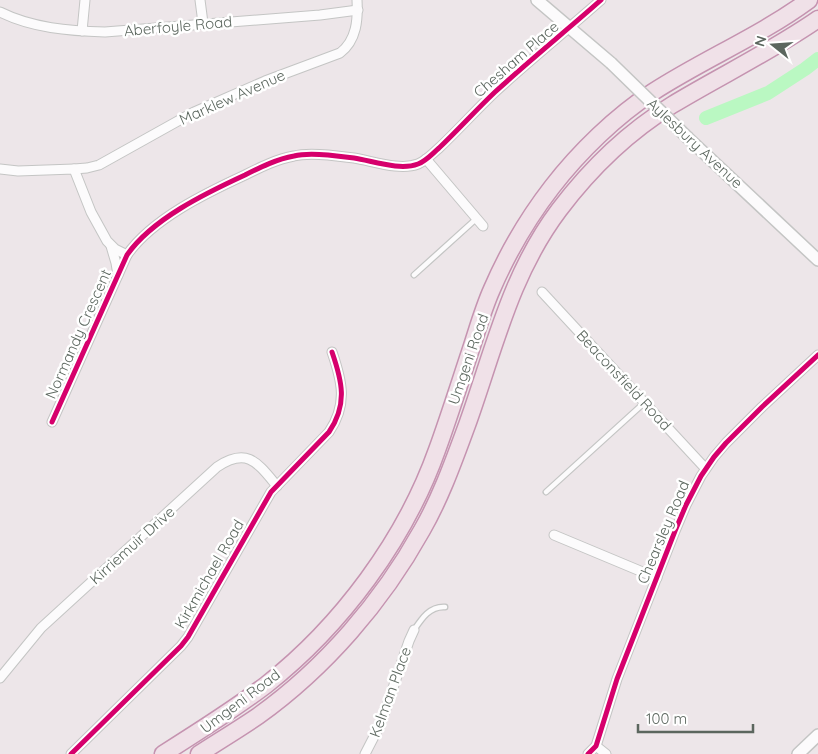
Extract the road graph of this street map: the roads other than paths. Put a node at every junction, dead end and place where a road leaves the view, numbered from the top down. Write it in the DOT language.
graph roads {
  1 [pos="85,0"];
  2 [pos="200,0"];
  3 [pos="358,0"];
  4 [pos="537,0"];
  5 [pos="601,0"];
  6 [pos="809,0"];
  7 [pos="358,10"];
  8 [pos="0,12"];
  9 [pos="818,19"];
  10 [pos="204,23"];
  11 [pos="570,28"];
  12 [pos="82,31"];
  13 [pos="426,159"];
  14 [pos="0,169"];
  15 [pos="74,169"];
  16 [pos="476,219"];
  17 [pos="483,226"];
  18 [pos="111,246"];
  19 [pos="127,255"];
  20 [pos="818,260"];
  21 [pos="118,275"];
  22 [pos="414,275"];
  23 [pos="542,292"];
  24 [pos="332,352"];
  25 [pos="818,355"];
  26 [pos="645,402"];
  27 [pos="52,422"];
  28 [pos="705,468"];
  29 [pos="277,486"];
  30 [pos="546,492"];
  31 [pos="554,535"];
  32 [pos="657,578"];
  33 [pos="445,607"];
  34 [pos="414,630"];
  35 [pos="0,678"];
  36 [pos="818,735"];
  37 [pos="596,746"];
  38 [pos="71,754"];
  39 [pos="163,754"];
  40 [pos="199,754"];
  41 [pos="365,754"];
  42 [pos="588,754"];
  43 [pos="606,754"];
  44 [pos="798,754"];
  1 -- 12 [label="street"];
  2 -- 10 [label="street"];
  3 -- 7 [label="street, Marklew Avenue"];
  4 -- 11 [label="street, Aylesbury Avenue"];
  5 -- 11 [label="street, Chesham Place"];
  6 -- 39 [label="highway, Umgeni Road"];
  7 -- 10 [label="street, Aberfoyle Road"];
  7 -- 15 [label="street, Marklew Avenue"];
  8 -- 12 [label="street, Aberfoyle Road"];
  9 -- 40 [label="highway, Umgeni Road"];
  10 -- 12 [label="street, Aberfoyle Road"];
  11 -- 13 [label="street, Chesham Place"];
  11 -- 20 [label="street, Aylesbury Avenue, bridge"];
  13 -- 16 [label="street"];
  13 -- 19 [label="street, Normandy Crescent"];
  14 -- 15 [label="street, Marklew Avenue"];
  15 -- 18 [label="street"];
  16 -- 17 [label="street"];
  16 -- 22 [label="lane"];
  18 -- 19 [label="street"];
  18 -- 21 [label="street"];
  19 -- 21 [label="street, Normandy Crescent"];
  21 -- 27 [label="street, Normandy Crescent"];
  23 -- 26 [label="street, Beaconsfield Road"];
  24 -- 29 [label="street, Kirkmichael Road"];
  25 -- 28 [label="street, Chearsley Road"];
  26 -- 28 [label="street, Beaconsfield Road"];
  26 -- 30 [label="lane"];
  28 -- 32 [label="street, Chearsley Road"];
  29 -- 35 [label="street, Kirriemuir Drive"];
  29 -- 38 [label="street, Kirkmichael Road"];
  31 -- 32 [label="street"];
  32 -- 37 [label="street, Chearsley Road"];
  33 -- 34 [label="lane"];
  34 -- 41 [label="street, Kelman Place"];
  36 -- 44 [label="street"];
  37 -- 42 [label="street, Chearsley Road"];
  37 -- 43 [label="street"];
}
